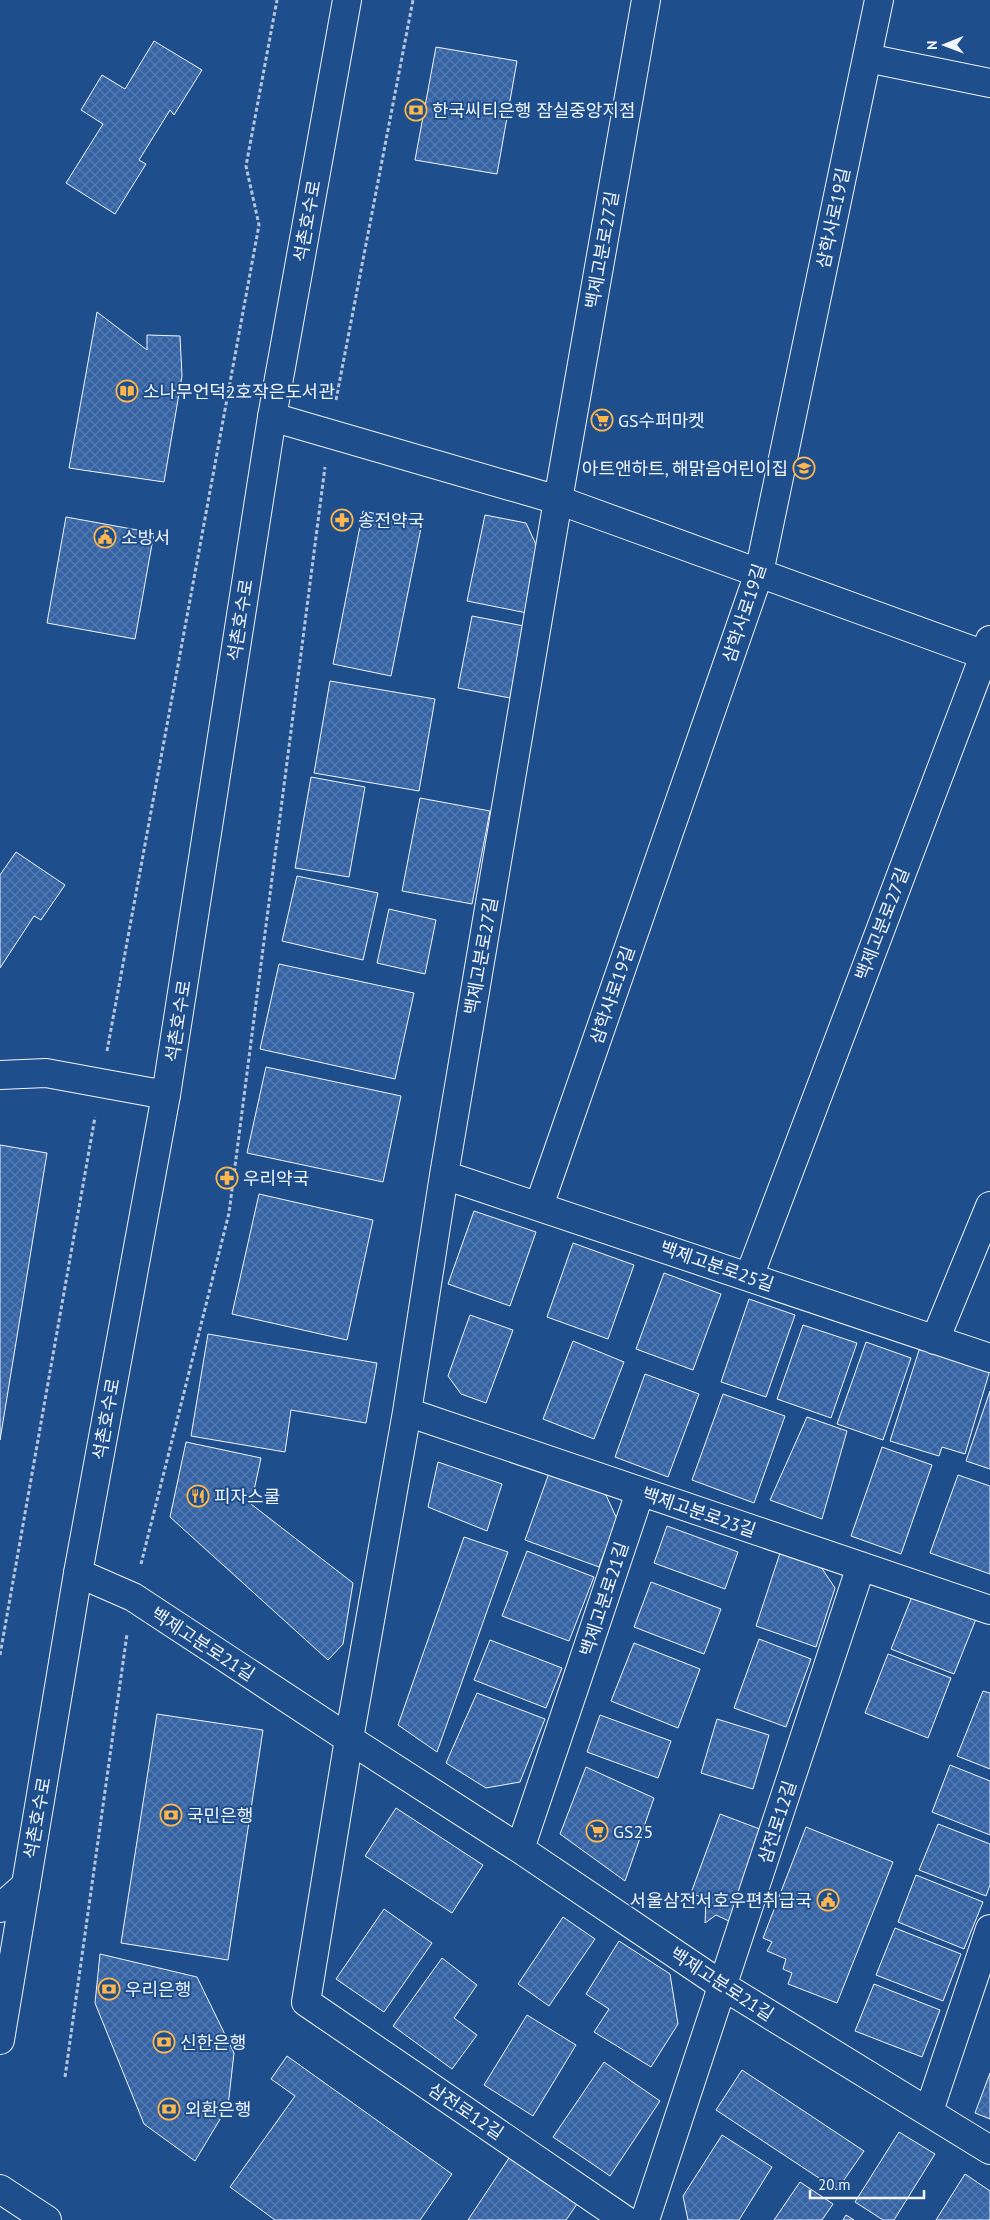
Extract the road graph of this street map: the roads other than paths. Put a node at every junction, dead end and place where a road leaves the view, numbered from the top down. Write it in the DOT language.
graph roads {
  1 [pos="347,0"];
  2 [pos="646,0"];
  3 [pos="879,0"];
  4 [pos="867,58"];
  5 [pos="990,83"];
  6 [pos="272,417"];
  7 [pos="558,500"];
  8 [pos="759,573"];
  9 [pos="988,650"];
  10 [pos="0,1075"];
  11 [pos="166,1096"];
  12 [pos="444,1175"];
  13 [pos="539,1206"];
  14 [pos="990,1206"];
  15 [pos="749,1277"];
  16 [pos="935,1340"];
  17 [pos="990,1358"];
  18 [pos="408,1412"];
  19 [pos="640,1492"];
  20 [pos="861,1566"];
  21 [pos="78,1573"];
  22 [pos="990,1610"];
  23 [pos="348,1740"];
  24 [pos="520,1849"];
  25 [pos="26,1885"];
  26 [pos="0,1908"];
  27 [pos="990,1929"];
  28 [pos="723,1986"];
  29 [pos="0,2040"];
  30 [pos="929,2111"];
  31 [pos="990,2150"];
  32 [pos="0,2189"];
  33 [pos="47,2220"];
  34 [pos="625,2220"];
  35 [pos="645,2220"];
  1 -- 6 [label="street, 석촌호수로"];
  2 -- 7 [label="street, 백제고분로27길"];
  3 -- 4 [label="street, 삼학사로19길"];
  4 -- 5 [label="street"];
  4 -- 8 [label="street, 삼학사로19길"];
  6 -- 7 [label="street, 백제고분로27길"];
  6 -- 11 [label="street, 석촌호수로"];
  7 -- 8 [label="street, 백제고분로27길"];
  7 -- 12 [label="street, 백제고분로27길"];
  8 -- 9 [label="street, 백제고분로27길"];
  8 -- 13 [label="street, 삼학사로19길"];
  9 -- 15 [label="street, 백제고분로27길"];
  10 -- 11 [label="street"];
  11 -- 21 [label="street, 석촌호수로"];
  12 -- 13 [label="street, 백제고분로25길"];
  12 -- 18 [label="street, 백제고분로27길"];
  13 -- 15 [label="street, 백제고분로25길"];
  14 -- 16 [label="street"];
  15 -- 16 [label="street, 백제고분로25길"];
  16 -- 17 [label="street, 백제고분로25길"];
  18 -- 19 [label="street, 백제고분로23길"];
  18 -- 23 [label="street"];
  19 -- 20 [label="street, 백제고분로23길"];
  19 -- 24 [label="street, 백제고분로21길"];
  20 -- 22 [label="street, 백제고분로23길"];
  20 -- 28 [label="street, 삼전로12길"];
  21 -- 23 [label="street, 백제고분로21길"];
  21 -- 25 [label="street, 석촌호수로"];
  23 -- 24 [label="street, 백제고분로21길"];
  23 -- 34 [label="street, 삼전로12길"];
  24 -- 28 [label="street, 백제고분로21길"];
  25 -- 26 [label="street"];
  25 -- 29 [label="street, 석촌호수로"];
  27 -- 30 [label="street"];
  28 -- 30 [label="street, 백제고분로21길"];
  28 -- 35 [label="street, 삼전로12길"];
  30 -- 31 [label="street, 백제고분로21길"];
  32 -- 33 [label="street"];
}
